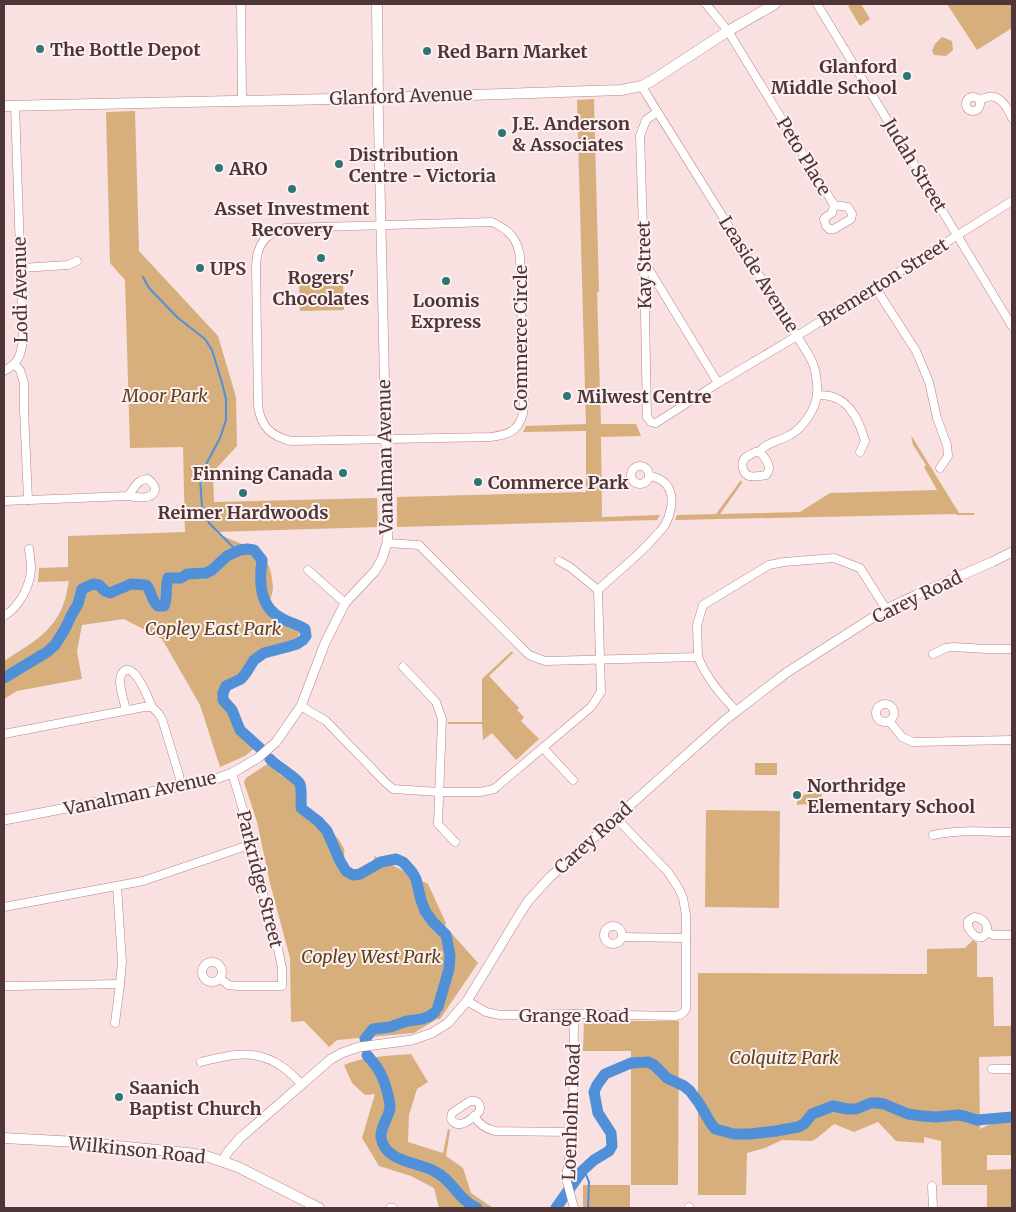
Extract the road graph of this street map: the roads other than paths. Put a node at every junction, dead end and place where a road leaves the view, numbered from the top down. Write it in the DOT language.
graph roads {
  1 [pos="241,4"];
  2 [pos="376,4"];
  3 [pos="706,4"];
  4 [pos="775,4"];
  5 [pos="817,4"];
  6 [pos="728,31"];
  7 [pos="642,86"];
  8 [pos="378,98"];
  9 [pos="242,100"];
  10 [pos="980,100"];
  11 [pos="15,105"];
  12 [pos="4,106"];
  13 [pos="657,112"];
  14 [pos="1012,118"];
  15 [pos="1012,201"];
  16 [pos="834,205"];
  17 [pos="381,226"];
  18 [pos="957,235"];
  19 [pos="644,261"];
  20 [pos="77,262"];
  21 [pos="21,268"];
  22 [pos="875,287"];
  23 [pos="1012,326"];
  24 [pos="797,336"];
  25 [pos="14,364"];
  26 [pos="4,371"];
  27 [pos="718,384"];
  28 [pos="817,395"];
  29 [pos="651,422"];
  30 [pos="385,439"];
  31 [pos="759,452"];
  32 [pos="860,452"];
  33 [pos="940,468"];
  34 [pos="649,476"];
  35 [pos="128,496"];
  36 [pos="4,500"];
  37 [pos="28,500"];
  38 [pos="387,543"];
  39 [pos="29,549"];
  40 [pos="1012,552"];
  41 [pos="558,561"];
  42 [pos="308,570"];
  43 [pos="598,590"];
  44 [pos="344,603"];
  45 [pos="886,609"];
  46 [pos="4,616"];
  47 [pos="1012,649"];
  48 [pos="933,654"];
  49 [pos="698,657"];
  50 [pos="600,659"];
  51 [pos="403,667"];
  52 [pos="301,706"];
  53 [pos="152,707"];
  54 [pos="126,710"];
  55 [pos="736,711"];
  56 [pos="890,722"];
  57 [pos="4,734"];
  58 [pos="1012,740"];
  59 [pos="543,748"];
  60 [pos="232,773"];
  61 [pos="574,780"];
  62 [pos="181,787"];
  63 [pos="439,792"];
  64 [pos="616,818"];
  65 [pos="4,820"];
  66 [pos="1012,832"];
  67 [pos="933,835"];
  68 [pos="455,842"];
  69 [pos="252,844"];
  70 [pos="117,886"];
  71 [pos="4,907"];
  72 [pos="988,932"];
  73 [pos="1012,935"];
  74 [pos="622,937"];
  75 [pos="686,938"];
  76 [pos="220,978"];
  77 [pos="120,984"];
  78 [pos="4,986"];
  79 [pos="468,1001"];
  80 [pos="574,1014"];
  81 [pos="115,1023"];
  82 [pos="201,1062"];
  83 [pos="992,1069"];
  84 [pos="1012,1069"];
  85 [pos="302,1084"];
  86 [pos="474,1116"];
  87 [pos="573,1132"];
  88 [pos="4,1138"];
  89 [pos="223,1161"];
  90 [pos="932,1186"];
  91 [pos="319,1208"];
  92 [pos="574,1208"];
  93 [pos="933,1208"];
  1 -- 9 [label="street"];
  2 -- 8 [label="main road, Vanalman Avenue"];
  3 -- 6 [label="street, Peto Place"];
  4 -- 6 [label="main road, Glanford Avenue"];
  5 -- 18 [label="street, Judah Street"];
  6 -- 7 [label="main road, Glanford Avenue"];
  6 -- 16 [label="street, Peto Place"];
  7 -- 8 [label="main road, Glanford Avenue"];
  7 -- 13 [label="street, Leaside Avenue"];
  8 -- 9 [label="main road, Glanford Avenue"];
  8 -- 17 [label="street, Vanalman Avenue"];
  9 -- 11 [label="main road, Glanford Avenue"];
  10 -- 14 [label="street"];
  11 -- 12 [label="main road, Glanford Avenue"];
  11 -- 21 [label="street, Lodi Avenue"];
  13 -- 19 [label="street, Kay Street"];
  13 -- 24 [label="street, Leaside Avenue"];
  15 -- 18 [label="street, Bremerton Street"];
  17 -- 30 [label="street, Vanalman Avenue"];
  17 -- 30 [label="street, Commerce Circle"];
  17 -- 30 [label="street, Commerce Circle"];
  18 -- 22 [label="street, Bremerton Street"];
  18 -- 23 [label="street, Judah Street"];
  19 -- 27 [label="street"];
  19 -- 29 [label="street, Kay Street"];
  20 -- 21 [label="street"];
  21 -- 25 [label="street, Lodi Avenue"];
  22 -- 24 [label="street, Bremerton Street"];
  22 -- 33 [label="street"];
  24 -- 27 [label="street, Bremerton Street"];
  24 -- 28 [label="street, Leaside Avenue"];
  25 -- 26 [label="street"];
  25 -- 37 [label="street, Lodi Avenue"];
  27 -- 29 [label="street, Bremerton Street"];
  28 -- 31 [label="street, Leaside Avenue"];
  28 -- 32 [label="street"];
  30 -- 38 [label="street, Vanalman Avenue"];
  34 -- 43 [label="street"];
  35 -- 37 [label="street"];
  36 -- 37 [label="street"];
  38 -- 44 [label="street, Vanalman Avenue"];
  38 -- 50 [label="street"];
  39 -- 46 [label="street"];
  40 -- 45 [label="street, Carey Road"];
  41 -- 43 [label="street"];
  42 -- 44 [label="street"];
  43 -- 50 [label="street"];
  44 -- 52 [label="street, Vanalman Avenue"];
  45 -- 49 [label="street"];
  45 -- 55 [label="street, Carey Road"];
  47 -- 48 [label="street"];
  49 -- 50 [label="street"];
  49 -- 55 [label="street"];
  50 -- 59 [label="street"];
  51 -- 63 [label="street"];
  52 -- 60 [label="street, Vanalman Avenue"];
  52 -- 63 [label="street"];
  53 -- 54 [label="street"];
  53 -- 54 [label="street"];
  53 -- 62 [label="street"];
  54 -- 57 [label="street"];
  55 -- 64 [label="street, Carey Road"];
  56 -- 58 [label="street"];
  59 -- 61 [label="street"];
  59 -- 63 [label="street"];
  60 -- 62 [label="street, Vanalman Avenue"];
  60 -- 69 [label="street, Parkridge Street"];
  62 -- 65 [label="street, Vanalman Avenue"];
  63 -- 68 [label="street"];
  64 -- 75 [label="street"];
  64 -- 79 [label="street, Carey Road"];
  66 -- 67 [label="street"];
  69 -- 70 [label="street"];
  69 -- 76 [label="street, Parkridge Street"];
  70 -- 71 [label="street"];
  70 -- 77 [label="street"];
  72 -- 73 [label="street"];
  74 -- 75 [label="street"];
  75 -- 80 [label="street, Grange Road"];
  77 -- 78 [label="street"];
  77 -- 81 [label="street"];
  79 -- 80 [label="street, Grange Road"];
  79 -- 85 [label="street, Carey Road"];
  80 -- 87 [label="street, Loenholm Road"];
  82 -- 85 [label="street"];
  83 -- 84 [label="street"];
  85 -- 89 [label="street, Carey Road"];
  86 -- 87 [label="street"];
  87 -- 92 [label="street, Loenholm Road"];
  88 -- 89 [label="main road, Wilkinson Road"];
  89 -- 91 [label="main road, Wilkinson Road"];
  90 -- 93 [label="street"];
}
